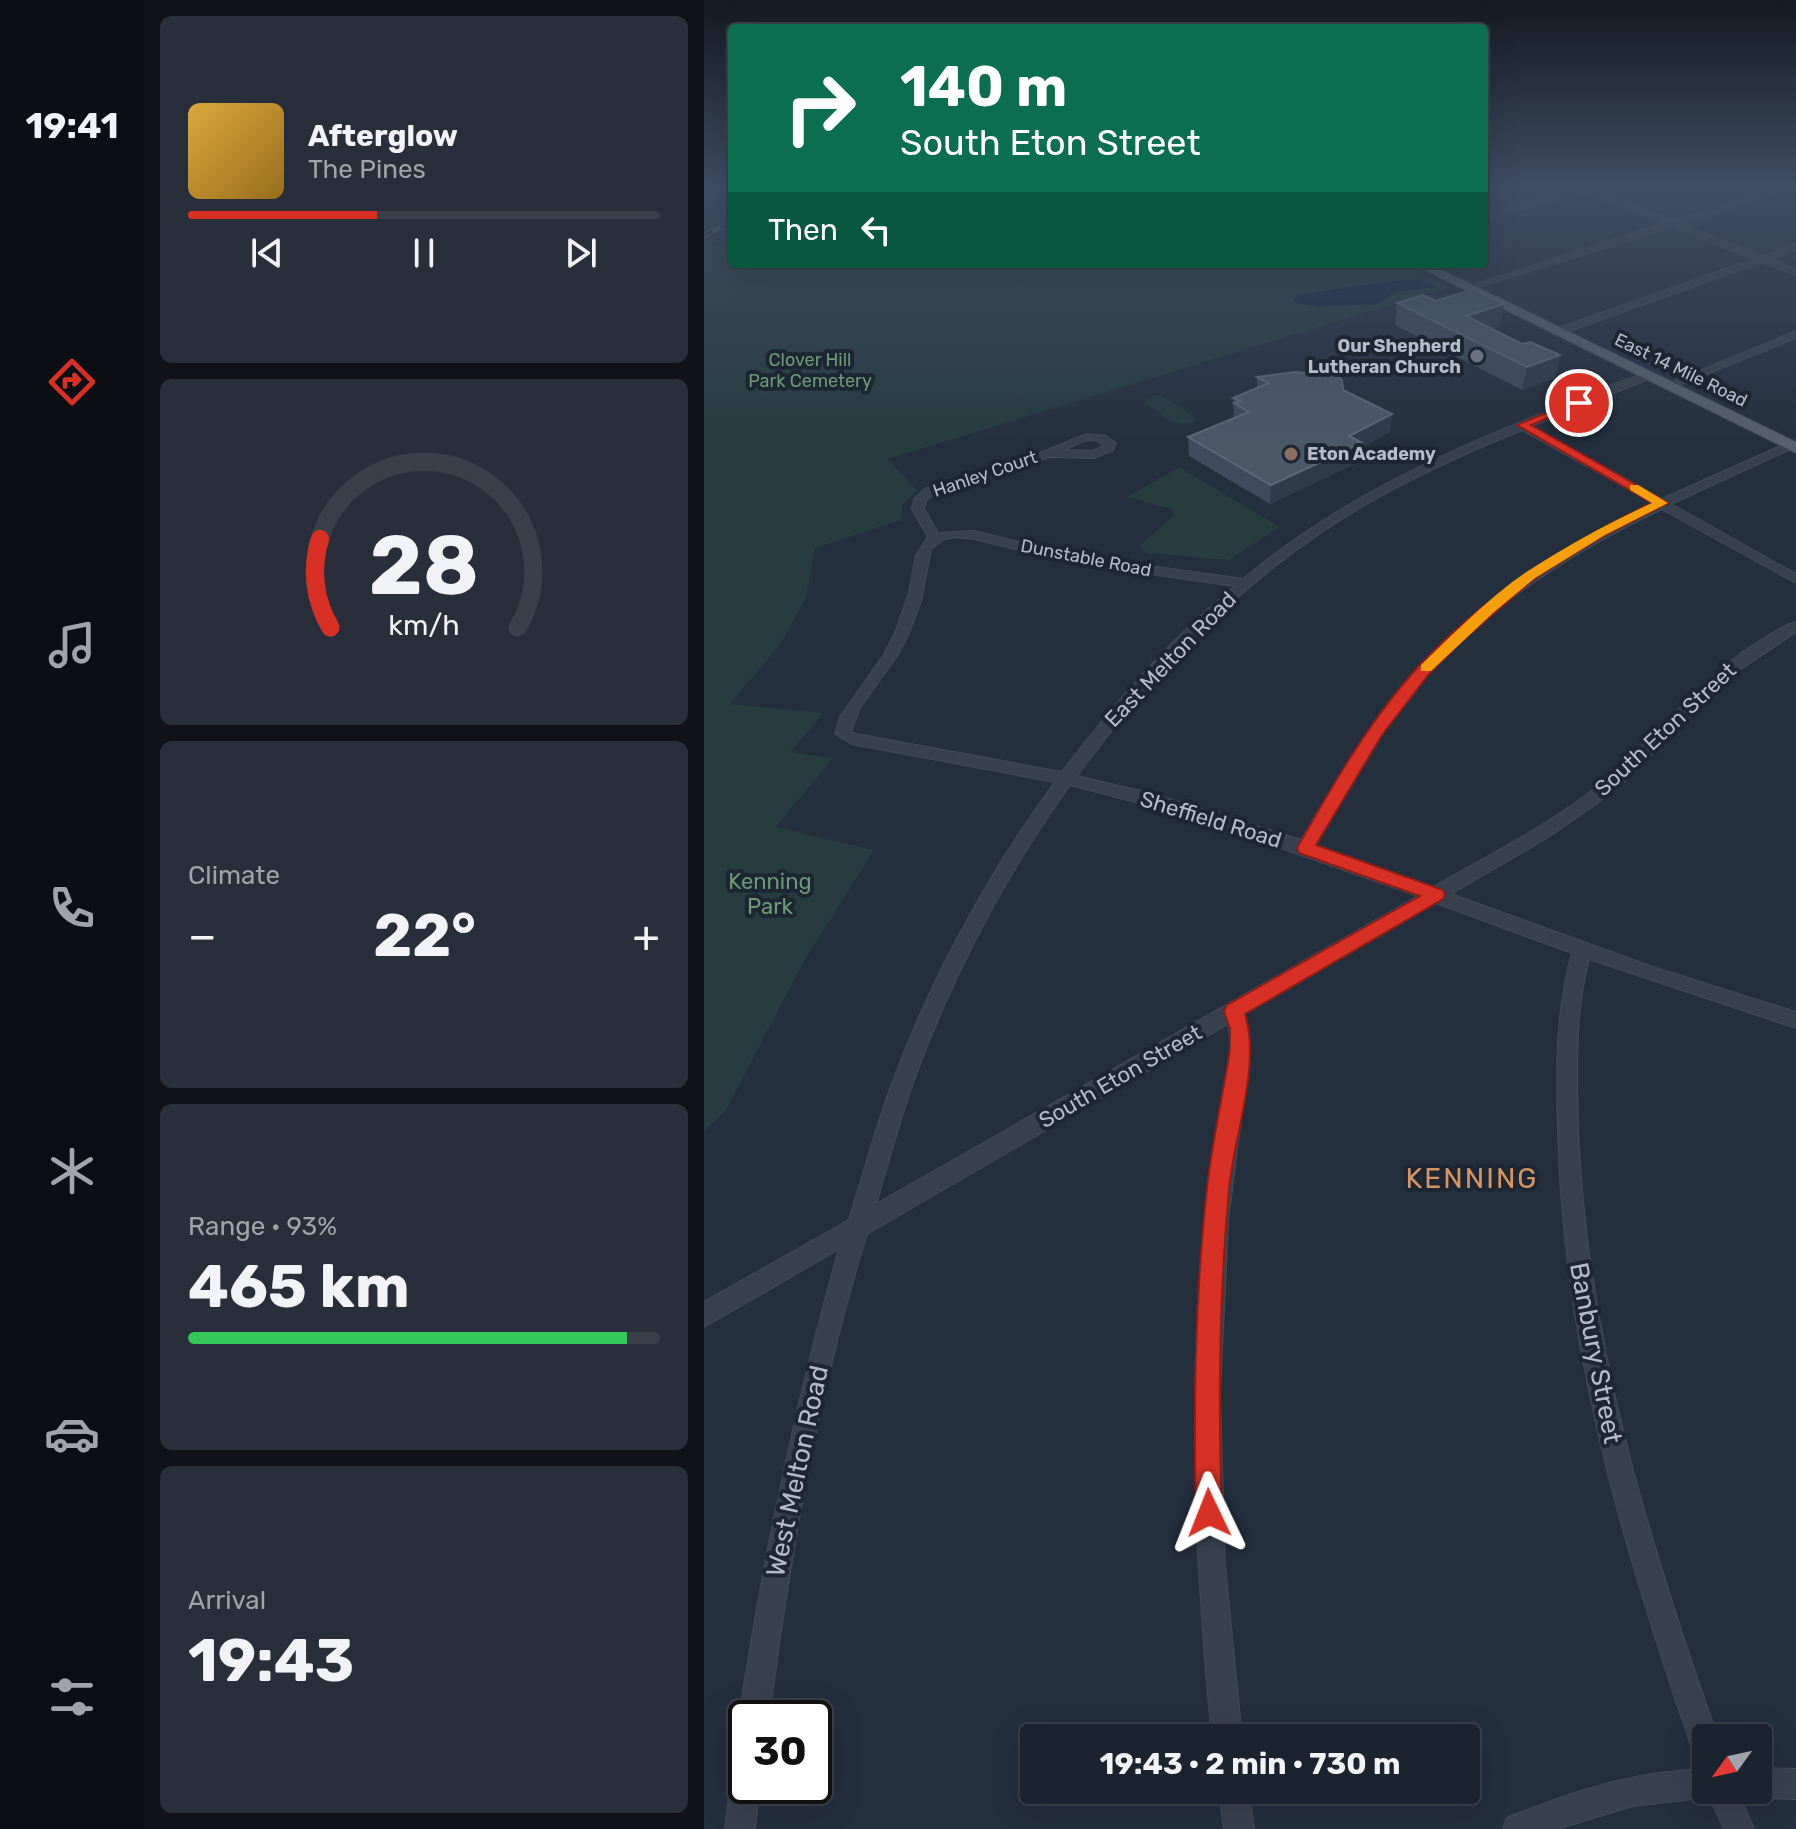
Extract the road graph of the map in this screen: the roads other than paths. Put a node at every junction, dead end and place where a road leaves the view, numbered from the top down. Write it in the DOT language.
graph roads {
  1 [pos="1436,272"];
  2 [pos="1521,272"];
  3 [pos="1725,272"];
  4 [pos="1469,289"];
  5 [pos="1557,332"];
  6 [pos="1796,334"];
  7 [pos="1647,376"];
  8 [pos="1668,386"];
  9 [pos="1522,425"];
  10 [pos="1794,446"];
  11 [pos="1049,453"];
  12 [pos="1661,503"];
  13 [pos="932,540"];
  14 [pos="1796,579"];
  15 [pos="1245,583"];
  16 [pos="1796,626"];
  17 [pos="1064,777"];
  18 [pos="1305,848"];
  19 [pos="1436,895"];
  20 [pos="1582,949"];
  21 [pos="1234,1011"];
  22 [pos="1796,1020"];
  23 [pos="856,1228"];
  24 [pos="704,1315"];
  25 [pos="757,1700"];
  26 [pos="1226,1724"];
  27 [pos="1699,1724"];
  28 [pos="1772,1783"];
  29 [pos="1796,1784"];
  30 [pos="1692,1785"];
  31 [pos="743,1804"];
  32 [pos="1236,1804"];
  33 [pos="1728,1804"];
  34 [pos="740,1829"];
  35 [pos="1239,1829"];
  36 [pos="1518,1829"];
  37 [pos="1739,1829"];
  1 -- 4 [label="main road, East 14 Mile Road"];
  2 -- 4 [label="street"];
  3 -- 5 [label="street"];
  4 -- 5 [label="main road, East 14 Mile Road"];
  5 -- 7 [label="main road, East 14 Mile Road"];
  6 -- 8 [label="street"];
  7 -- 8 [label="main road, East 14 Mile Road"];
  7 -- 9 [label="street, East Melton Road"];
  8 -- 10 [label="main road, East 14 Mile Road"];
  9 -- 12 [label="street"];
  9 -- 15 [label="street, East Melton Road"];
  10 -- 12 [label="street"];
  11 -- 13 [label="street, Hanley Court"];
  12 -- 14 [label="street"];
  12 -- 18 [label="street"];
  13 -- 15 [label="street, Dunstable Road"];
  13 -- 17 [label="street, Sheffield Road"];
  15 -- 17 [label="street, East Melton Road"];
  16 -- 19 [label="street, South Eton Street"];
  17 -- 18 [label="street, Sheffield Road"];
  17 -- 23 [label="street, East Melton Road"];
  18 -- 19 [label="street, Sheffield Road"];
  19 -- 20 [label="street, Sheffield Road"];
  19 -- 21 [label="street, South Eton Street"];
  20 -- 22 [label="street, Sheffield Road"];
  20 -- 27 [label="street, Banbury Street"];
  21 -- 23 [label="street, South Eton Street"];
  21 -- 26 [label="street"];
  23 -- 24 [label="street, South Eton Street"];
  23 -- 25 [label="street, West Melton Road"];
  28 -- 29 [label="street"];
  30 -- 36 [label="street"];
  31 -- 34 [label="street"];
  32 -- 35 [label="street"];
  33 -- 37 [label="street"];
}
